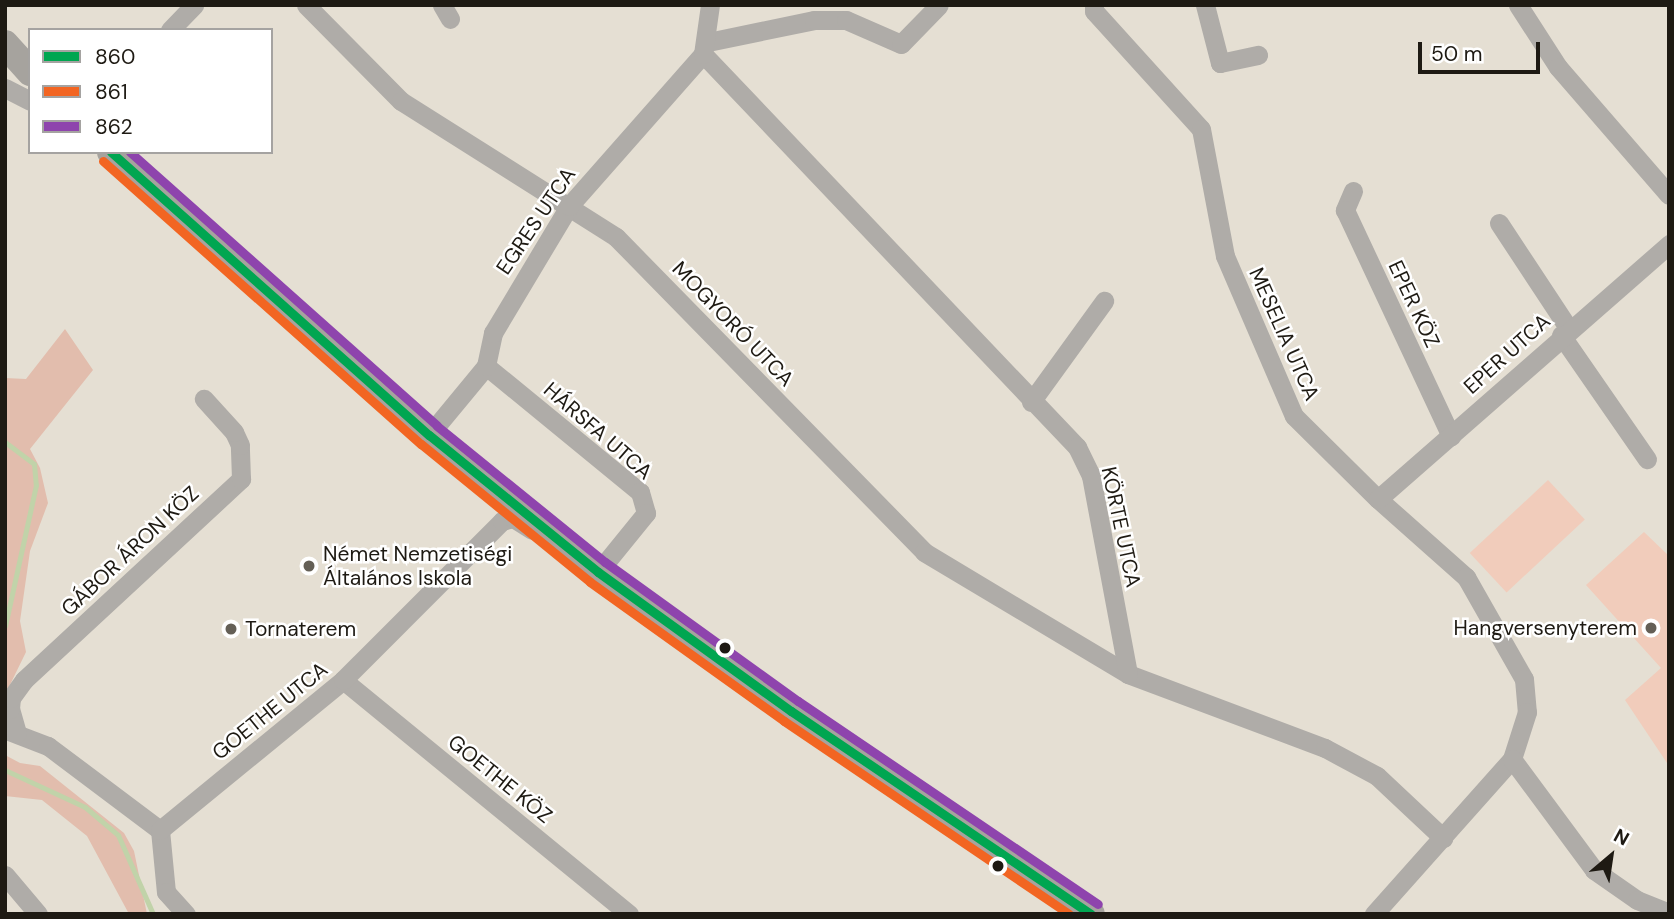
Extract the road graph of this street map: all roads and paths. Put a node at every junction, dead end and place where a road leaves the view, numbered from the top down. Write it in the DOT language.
graph roads {
  1 [pos="194,5"];
  2 [pos="306,5"];
  3 [pos="710,5"];
  4 [pos="939,5"];
  5 [pos="1094,5"];
  6 [pos="1205,5"];
  7 [pos="1518,5"];
  8 [pos="172,28"];
  9 [pos="5,44"];
  10 [pos="705,48"];
  11 [pos="1258,55"];
  12 [pos="28,70"];
  13 [pos="5,88"];
  14 [pos="28,101"];
  15 [pos="113,154"];
  16 [pos="1353,191"];
  17 [pos="1669,195"];
  18 [pos="569,205"];
  19 [pos="1499,223"];
  20 [pos="1669,244"];
  21 [pos="1104,300"];
  22 [pos="1565,332"];
  23 [pos="486,366"];
  24 [pos="204,399"];
  25 [pos="1031,402"];
  26 [pos="429,435"];
  27 [pos="1451,436"];
  28 [pos="1647,458"];
  29 [pos="1378,499"];
  30 [pos="598,572"];
  31 [pos="1128,674"];
  32 [pos="343,680"];
  33 [pos="11,731"];
  34 [pos="1512,759"];
  35 [pos="160,830"];
  36 [pos="1443,838"];
  37 [pos="5,875"];
  38 [pos="1669,913"];
  39 [pos="38,914"];
  40 [pos="186,914"];
  41 [pos="629,914"];
  42 [pos="1091,914"];
  43 [pos="1374,914"];
  1 -- 8 [label="street"];
  2 -- 18 [label="street, MOGYORÓ UTCA"];
  3 -- 10 [label="street"];
  4 -- 10 [label="street"];
  5 -- 29 [label="street, MESELIA UTCA"];
  6 -- 11 [label="street"];
  7 -- 17 [label="street"];
  9 -- 12 [label="main road"];
  10 -- 18 [label="street, EGRES UTCA"];
  10 -- 25 [label="street, KÖRTE UTCA"];
  13 -- 14 [label="street"];
  15 -- 26 [label="main road"];
  16 -- 27 [label="street, EPER KÖZ"];
  18 -- 23 [label="street, EGRES UTCA"];
  18 -- 31 [label="street, MOGYORÓ UTCA"];
  19 -- 22 [label="street"];
  20 -- 22 [label="street, EPER UTCA"];
  21 -- 25 [label="street"];
  22 -- 27 [label="street, EPER UTCA"];
  22 -- 28 [label="street"];
  23 -- 26 [label="street, EGRES UTCA"];
  23 -- 30 [label="street, HÁRSFA UTCA"];
  24 -- 33 [label="street, GÁBOR ÁRON KÖZ"];
  25 -- 31 [label="street, KÖRTE UTCA"];
  26 -- 30 [label="main road"];
  27 -- 29 [label="street, EPER UTCA"];
  29 -- 34 [label="street, MESELIA UTCA"];
  30 -- 32 [label="street, GOETHE UTCA"];
  30 -- 42 [label="main road"];
  31 -- 36 [label="street"];
  32 -- 35 [label="street, GOETHE UTCA"];
  32 -- 41 [label="street, GOETHE KÖZ"];
  33 -- 35 [label="street"];
  34 -- 36 [label="street"];
  34 -- 38 [label="street"];
  35 -- 40 [label="street"];
  36 -- 43 [label="street"];
  37 -- 39 [label="street"];
}
